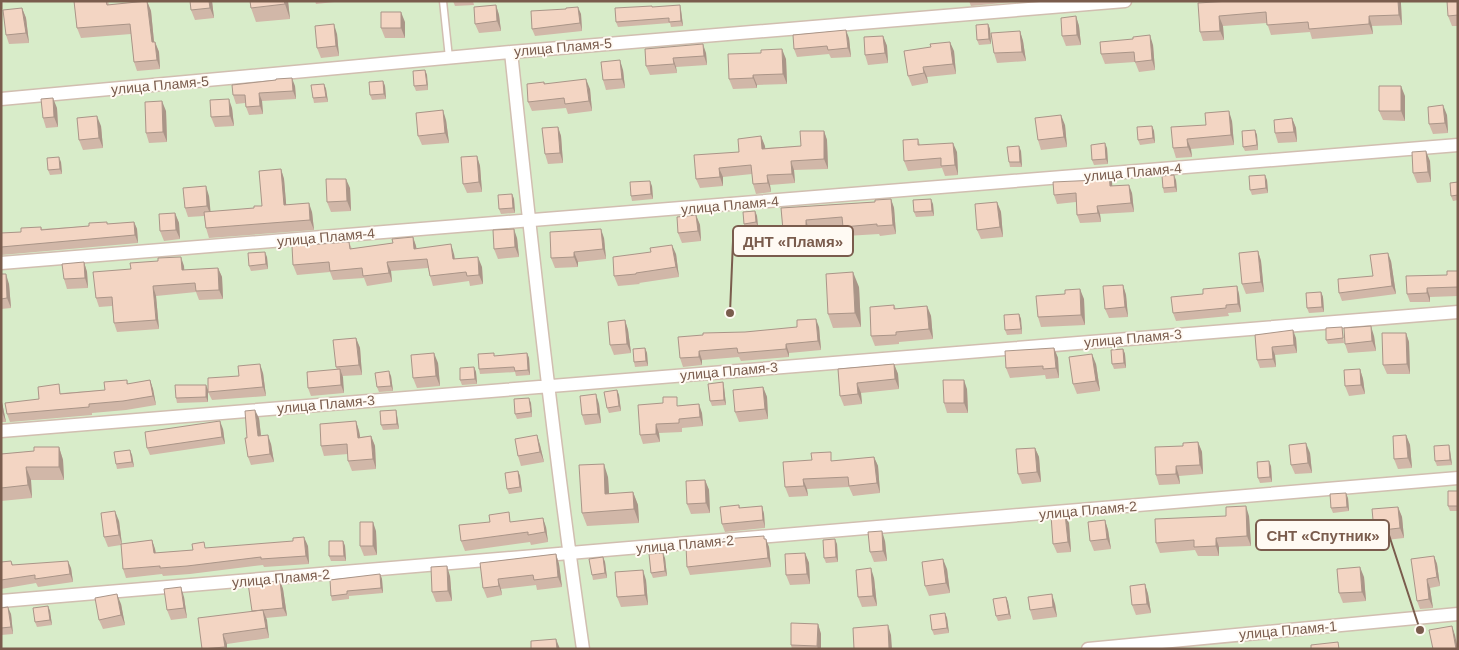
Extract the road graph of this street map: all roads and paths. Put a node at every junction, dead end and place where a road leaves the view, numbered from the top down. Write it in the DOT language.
graph roads {
  1 [pos="443,1"];
  2 [pos="1125,1"];
  3 [pos="511,52"];
  4 [pos="449,58"];
  5 [pos="1,99"];
  6 [pos="1458,145"];
  7 [pos="528,221"];
  8 [pos="1,263"];
  9 [pos="1458,312"];
  10 [pos="549,386"];
  11 [pos="1,431"];
  12 [pos="1458,478"];
  13 [pos="569,554"];
  14 [pos="1,601"];
  15 [pos="1458,614"];
  16 [pos="583,649"];
  17 [pos="1088,649"];
  1 -- 4 [label="lane"];
  2 -- 3 [label="street, улица Пламя-5"];
  3 -- 4 [label="street, улица Пламя-5"];
  3 -- 7 [label="street"];
  4 -- 5 [label="street, улица Пламя-5"];
  6 -- 7 [label="street, улица Пламя-4"];
  7 -- 8 [label="street, улица Пламя-4"];
  7 -- 10 [label="street"];
  9 -- 10 [label="street, улица Пламя-3"];
  10 -- 11 [label="street, улица Пламя-3"];
  10 -- 13 [label="street"];
  12 -- 13 [label="street, улица Пламя-2"];
  13 -- 14 [label="street, улица Пламя-2"];
  13 -- 16 [label="street"];
  15 -- 17 [label="street, улица Пламя-1"];
}
